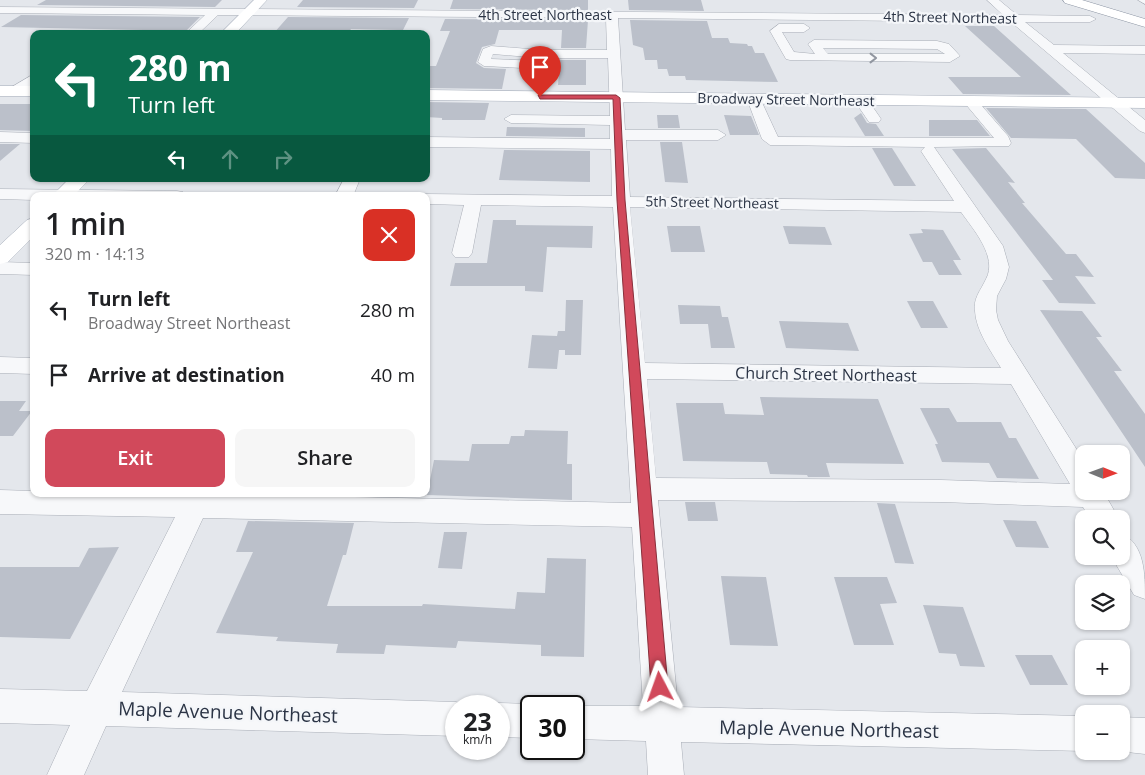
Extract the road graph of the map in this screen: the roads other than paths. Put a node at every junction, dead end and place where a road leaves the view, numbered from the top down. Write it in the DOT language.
graph roads {
  1 [pos="261,0"];
  2 [pos="437,0"];
  3 [pos="992,0"];
  4 [pos="1069,0"];
  5 [pos="714,2"];
  6 [pos="922,4"];
  7 [pos="0,10"];
  8 [pos="249,12"];
  9 [pos="214,13"];
  10 [pos="431,13"];
  11 [pos="612,15"];
  12 [pos="717,15"];
  13 [pos="796,16"];
  14 [pos="934,17"];
  15 [pos="1010,18"];
  16 [pos="1090,19"];
  17 [pos="1145,23"];
  18 [pos="424,27"];
  19 [pos="804,28"];
  20 [pos="753,29"];
  21 [pos="777,29"];
  22 [pos="195,30"];
  23 [pos="231,30"];
  24 [pos="814,44"];
  25 [pos="1049,49"];
  26 [pos="1145,50"];
  27 [pos="548,54"];
  28 [pos="614,54"];
  29 [pos="824,58"];
  30 [pos="1068,65"];
  31 [pos="1087,65"];
  32 [pos="30,80"];
  33 [pos="8,91"];
  34 [pos="30,91"];
  35 [pos="430,95"];
  36 [pos="616,98"];
  37 [pos="754,99"];
  38 [pos="861,100"];
  39 [pos="970,101"];
  40 [pos="1114,103"];
  41 [pos="1145,104"];
  42 [pos="511,119"];
  43 [pos="874,119"];
  44 [pos="1145,128"];
  45 [pos="618,133"];
  46 [pos="718,136"];
  47 [pos="0,137"];
  48 [pos="30,138"];
  49 [pos="430,142"];
  50 [pos="929,151"];
  51 [pos="77,182"];
  52 [pos="67,192"];
  53 [pos="0,194"];
  54 [pos="30,195"];
  55 [pos="430,199"];
  56 [pos="474,200"];
  57 [pos="621,200"];
  58 [pos="968,207"];
  59 [pos="30,228"];
  60 [pos="462,253"];
  61 [pos="0,257"];
  62 [pos="0,268"];
  63 [pos="30,269"];
  64 [pos="0,365"];
  65 [pos="30,366"];
  66 [pos="635,371"];
  67 [pos="1018,376"];
  68 [pos="1075,470"];
  69 [pos="1075,497"];
  70 [pos="197,500"];
  71 [pos="0,502"];
  72 [pos="645,502"];
  73 [pos="1130,561"];
  74 [pos="1145,585"];
  75 [pos="0,706"];
  76 [pos="97,708"];
  77 [pos="445,719"];
  78 [pos="585,722"];
  79 [pos="662,725"];
  80 [pos="1075,734"];
  81 [pos="1130,735"];
  82 [pos="1145,736"];
  83 [pos="65,775"];
  84 [pos="666,775"];
  1 -- 8 [label="main road"];
  2 -- 10 [label="street"];
  3 -- 15 [label="street"];
  4 -- 17 [label="main road"];
  5 -- 12 [label="street"];
  6 -- 14 [label="street"];
  7 -- 9 [label="street, 4th Street Northeast"];
  8 -- 9 [label="street, 4th Street Northeast"];
  8 -- 10 [label="street, 4th Street Northeast"];
  8 -- 23 [label="main road"];
  9 -- 22 [label="street"];
  10 -- 11 [label="street, 4th Street Northeast"];
  10 -- 18 [label="street"];
  11 -- 12 [label="street, 4th Street Northeast"];
  11 -- 28 [label="street"];
  12 -- 13 [label="street, 4th Street Northeast"];
  13 -- 14 [label="street, 4th Street Northeast"];
  13 -- 19 [label="street"];
  14 -- 15 [label="street, 4th Street Northeast"];
  15 -- 16 [label="street, 4th Street Northeast"];
  15 -- 25 [label="street"];
  19 -- 21 [label="street"];
  19 -- 24 [label="street"];
  20 -- 21 [label="street"];
  21 -- 29 [label="street"];
  24 -- 29 [label="street"];
  29 -- 24 [label="street, one-way"];
  25 -- 26 [label="street"];
  25 -- 30 [label="street"];
  27 -- 28 [label="street"];
  28 -- 36 [label="street"];
  30 -- 31 [label="street"];
  30 -- 40 [label="street"];
  32 -- 33 [label="street"];
  33 -- 34 [label="main road"];
  35 -- 36 [label="main road, Broadway Street Northeast"];
  36 -- 37 [label="main road, Broadway Street Northeast"];
  36 -- 45 [label="street"];
  37 -- 38 [label="main road, Broadway Street Northeast"];
  37 -- 39 [label="street"];
  38 -- 39 [label="main road, Broadway Street Northeast"];
  38 -- 43 [label="street"];
  39 -- 40 [label="main road, Broadway Street Northeast"];
  40 -- 41 [label="main road, Broadway Street Northeast"];
  40 -- 44 [label="street"];
  42 -- 45 [label="street"];
  45 -- 46 [label="street"];
  45 -- 49 [label="street"];
  45 -- 57 [label="street"];
  47 -- 48 [label="street"];
  50 -- 58 [label="street"];
  51 -- 52 [label="main road"];
  53 -- 54 [label="street"];
  55 -- 56 [label="street, 5th Street Northeast"];
  56 -- 57 [label="street, 5th Street Northeast"];
  56 -- 60 [label="street"];
  57 -- 58 [label="street, 5th Street Northeast"];
  57 -- 66 [label="street"];
  58 -- 67 [label="street"];
  59 -- 61 [label="main road"];
  62 -- 63 [label="street"];
  64 -- 65 [label="street"];
  66 -- 67 [label="street, Church Street Northeast"];
  66 -- 72 [label="street"];
  67 -- 68 [label="street"];
  69 -- 72 [label="street"];
  70 -- 71 [label="street"];
  70 -- 72 [label="street"];
  70 -- 76 [label="street"];
  72 -- 79 [label="street"];
  73 -- 74 [label="street"];
  75 -- 76 [label="street, Maple Avenue Northeast"];
  76 -- 77 [label="street, Maple Avenue Northeast"];
  76 -- 83 [label="street"];
  78 -- 79 [label="street, Maple Avenue Northeast"];
  79 -- 80 [label="street, Maple Avenue Northeast"];
  79 -- 84 [label="street"];
  81 -- 82 [label="street"];
}
